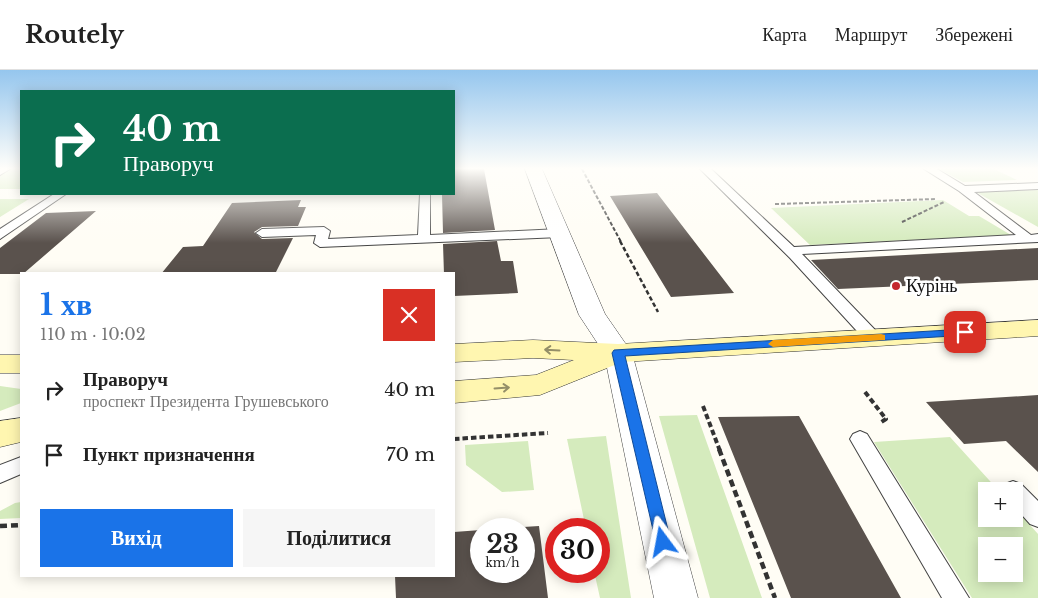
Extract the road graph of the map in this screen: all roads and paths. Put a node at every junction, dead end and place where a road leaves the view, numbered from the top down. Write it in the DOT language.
graph roads {
  1 [pos="543,194"];
  2 [pos="595,194"];
  3 [pos="730,194"];
  4 [pos="969,194"];
  5 [pos="60,195"];
  6 [pos="425,195"];
  7 [pos="975,198"];
  8 [pos="743,206"];
  9 [pos="262,233"];
  10 [pos="560,233"];
  11 [pos="0,235"];
  12 [pos="424,239"];
  13 [pos="1034,240"];
  14 [pos="790,251"];
  15 [pos="658,312"];
  16 [pos="1038,328"];
  17 [pos="873,338"];
  18 [pos="455,353"];
  19 [pos="618,353"];
  20 [pos="0,364"];
  21 [pos="20,364"];
  22 [pos="455,392"];
  23 [pos="703,406"];
  24 [pos="20,430"];
  25 [pos="548,433"];
  26 [pos="0,434"];
  27 [pos="455,439"];
  28 [pos="860,439"];
  29 [pos="20,465"];
  30 [pos="0,474"];
  31 [pos="1023,501"];
  32 [pos="1038,517"];
  33 [pos="20,525"];
  34 [pos="0,526"];
  35 [pos="676,598"];
  36 [pos="775,598"];
  37 [pos="956,598"];
  1 -- 10 [label="street"];
  2 -- 15 [label="path"];
  3 -- 8 [label="lane"];
  4 -- 7 [label="lane"];
  5 -- 11 [label="lane"];
  6 -- 12 [label="lane"];
  7 -- 8 [label="path"];
  7 -- 13 [label="lane"];
  8 -- 14 [label="lane"];
  9 -- 12 [label="lane"];
  10 -- 12 [label="lane"];
  10 -- 19 [label="street"];
  13 -- 14 [label="lane"];
  14 -- 17 [label="lane"];
  16 -- 17 [label="street"];
  17 -- 19 [label="street"];
  19 -- 18 [label="street, one-way"];
  22 -- 19 [label="street, one-way"];
  19 -- 35 [label="street"];
  20 -- 21 [label="street"];
  23 -- 36 [label="path"];
  24 -- 26 [label="street"];
  25 -- 27 [label="path"];
  28 -- 37 [label="lane"];
  29 -- 30 [label="lane"];
  31 -- 32 [label="lane"];
  33 -- 34 [label="path"];
}
